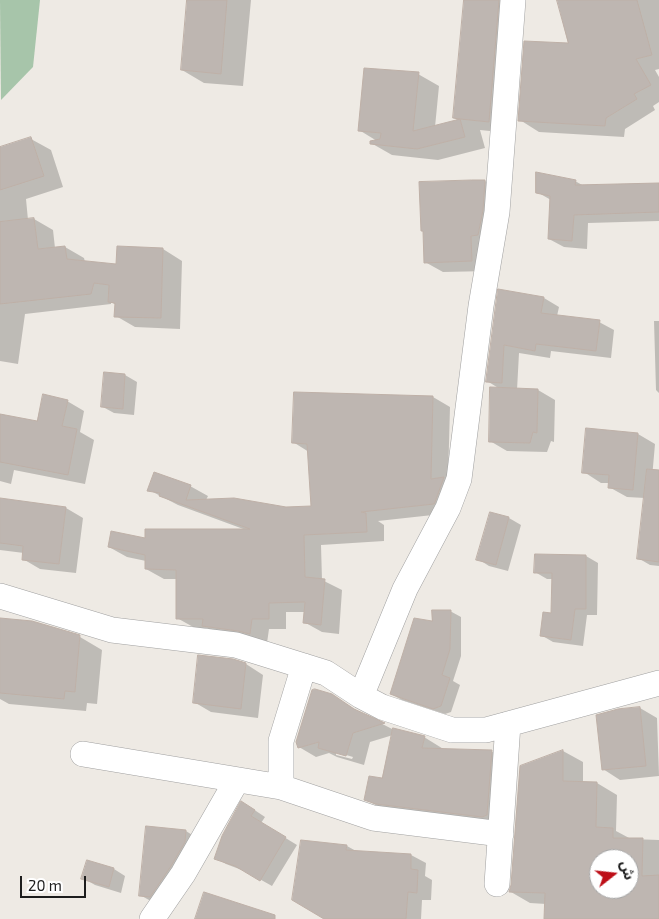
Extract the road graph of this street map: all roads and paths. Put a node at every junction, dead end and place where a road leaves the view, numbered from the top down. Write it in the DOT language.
graph roads {
  1 [pos="513,0"];
  2 [pos="0,596"];
  3 [pos="304,666"];
  4 [pos="659,683"];
  5 [pos="361,696"];
  6 [pos="508,724"];
  7 [pos="83,754"];
  8 [pos="237,780"];
  9 [pos="281,787"];
  10 [pos="501,834"];
  11 [pos="497,884"];
  12 [pos="152,919"];
  1 -- 5 [label="street"];
  2 -- 3 [label="street"];
  3 -- 5 [label="street"];
  3 -- 9 [label="street"];
  4 -- 6 [label="street"];
  5 -- 6 [label="street"];
  6 -- 10 [label="street"];
  7 -- 8 [label="street"];
  8 -- 9 [label="street"];
  8 -- 12 [label="street"];
  9 -- 10 [label="street"];
  10 -- 11 [label="street"];
}
